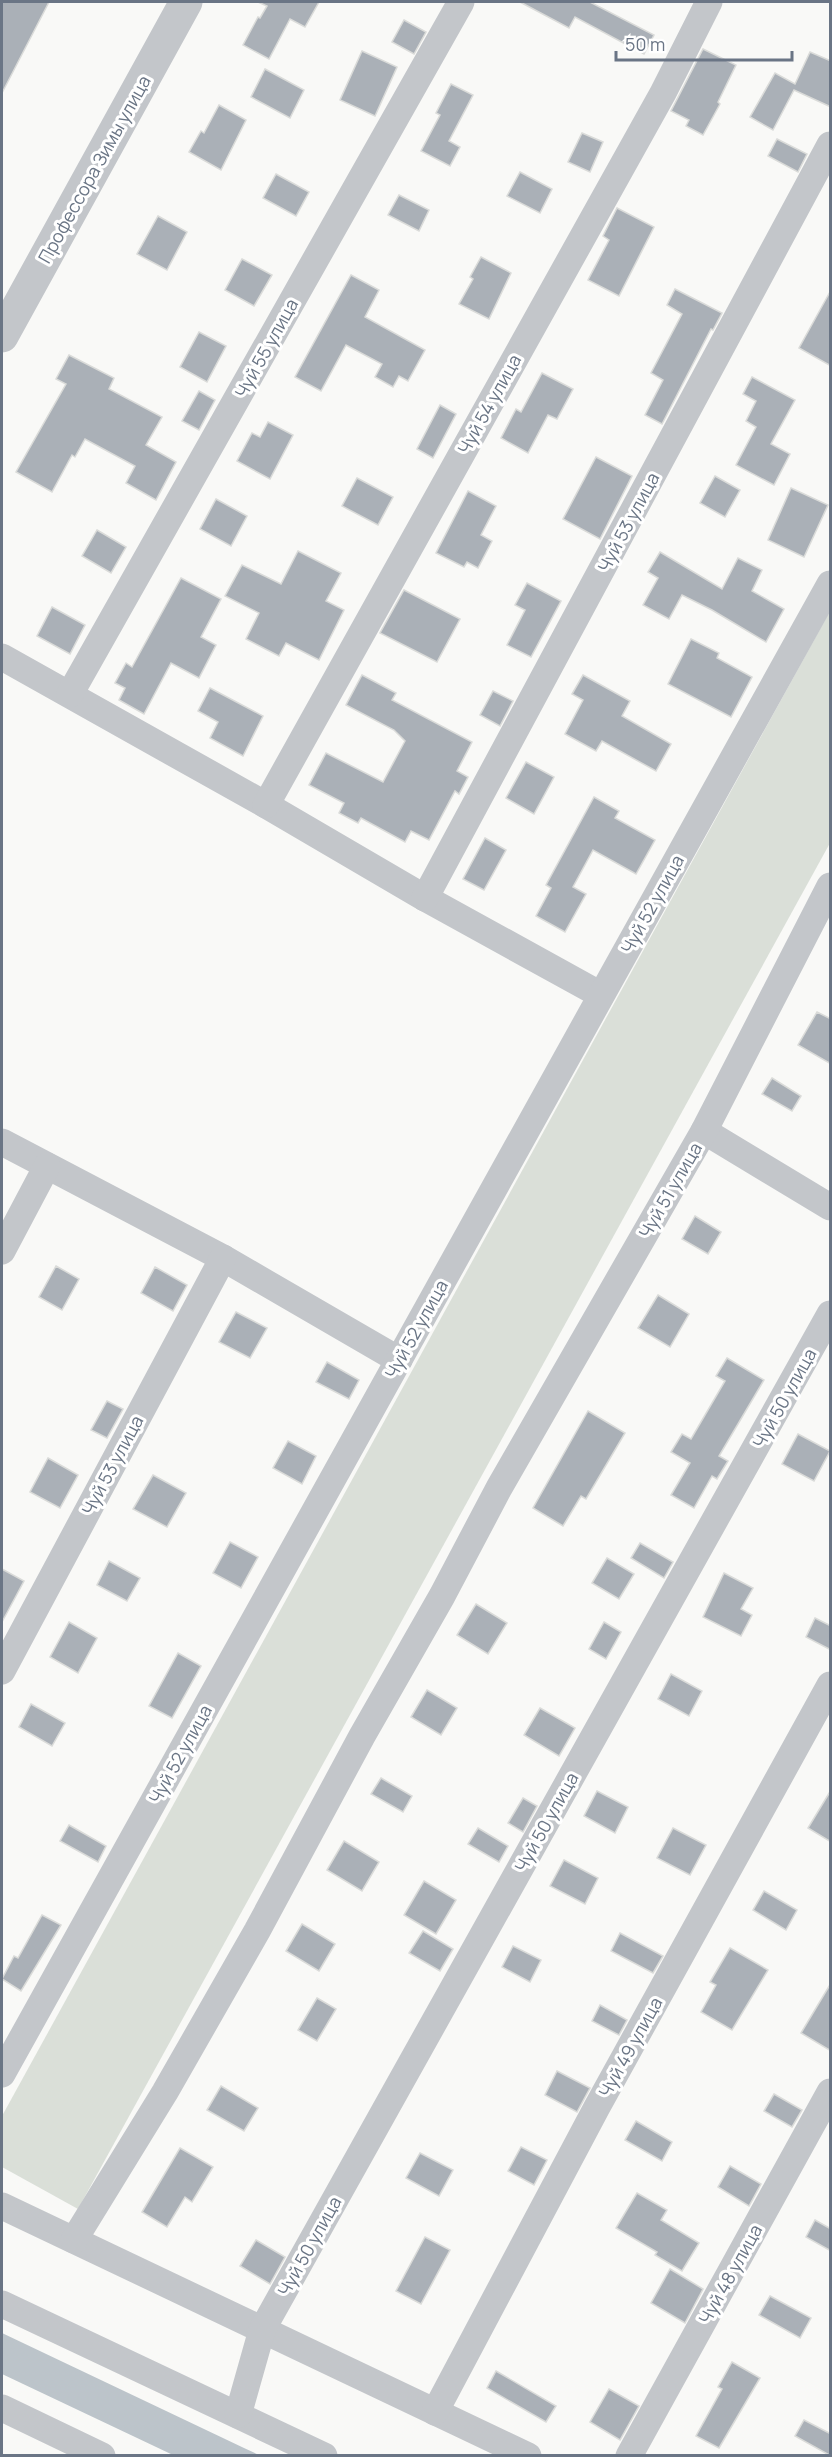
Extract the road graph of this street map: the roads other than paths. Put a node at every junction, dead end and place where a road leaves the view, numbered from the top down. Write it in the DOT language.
graph roads {
  1 [pos="186,2"];
  2 [pos="461,2"];
  3 [pos="709,2"];
  4 [pos="831,145"];
  5 [pos="2,336"];
  6 [pos="831,584"];
  7 [pos="2,657"];
  8 [pos="70,694"];
  9 [pos="266,805"];
  10 [pos="831,886"];
  11 [pos="425,898"];
  12 [pos="601,995"];
  13 [pos="704,1131"];
  14 [pos="2,1142"];
  15 [pos="47,1166"];
  16 [pos="831,1207"];
  17 [pos="2,1251"];
  18 [pos="223,1258"];
  19 [pos="831,1314"];
  20 [pos="399,1360"];
  21 [pos="2,1671"];
  22 [pos="831,1685"];
  23 [pos="2,2074"];
  24 [pos="831,2092"];
  25 [pos="2,2206"];
  26 [pos="74,2240"];
  27 [pos="2,2304"];
  28 [pos="262,2330"];
  29 [pos="3,2409"];
  30 [pos="435,2412"];
  31 [pos="238,2415"];
  32 [pos="102,2456"];
  33 [pos="324,2456"];
  34 [pos="528,2456"];
  35 [pos="629,2456"];
  1 -- 5 [label="street, Профессора Зимы улица"];
  2 -- 8 [label="street, Чуй 55 улица"];
  3 -- 9 [label="street, Чуй 54 улица"];
  4 -- 11 [label="street, Чуй 53 улица"];
  6 -- 12 [label="street, Чуй 52 улица"];
  7 -- 8 [label="street"];
  8 -- 9 [label="street"];
  9 -- 11 [label="street"];
  10 -- 13 [label="street, Чуй 51 улица"];
  11 -- 12 [label="street"];
  12 -- 20 [label="street, Чуй 52 улица"];
  13 -- 16 [label="street"];
  13 -- 26 [label="street, Чуй 51 улица"];
  14 -- 15 [label="street"];
  15 -- 17 [label="street"];
  15 -- 18 [label="street"];
  18 -- 20 [label="street"];
  18 -- 21 [label="street, Чуй 53 улица"];
  19 -- 28 [label="street, Чуй 50 улица"];
  20 -- 23 [label="street, Чуй 52 улица"];
  22 -- 30 [label="street, Чуй 49 улица"];
  24 -- 35 [label="street, Чуй 48 улица"];
  25 -- 26 [label="street"];
  26 -- 28 [label="street"];
  27 -- 31 [label="street"];
  28 -- 30 [label="street"];
  28 -- 31 [label="street, Чуй 50 улица"];
  29 -- 32 [label="street"];
  30 -- 34 [label="street"];
  31 -- 33 [label="street"];
}
